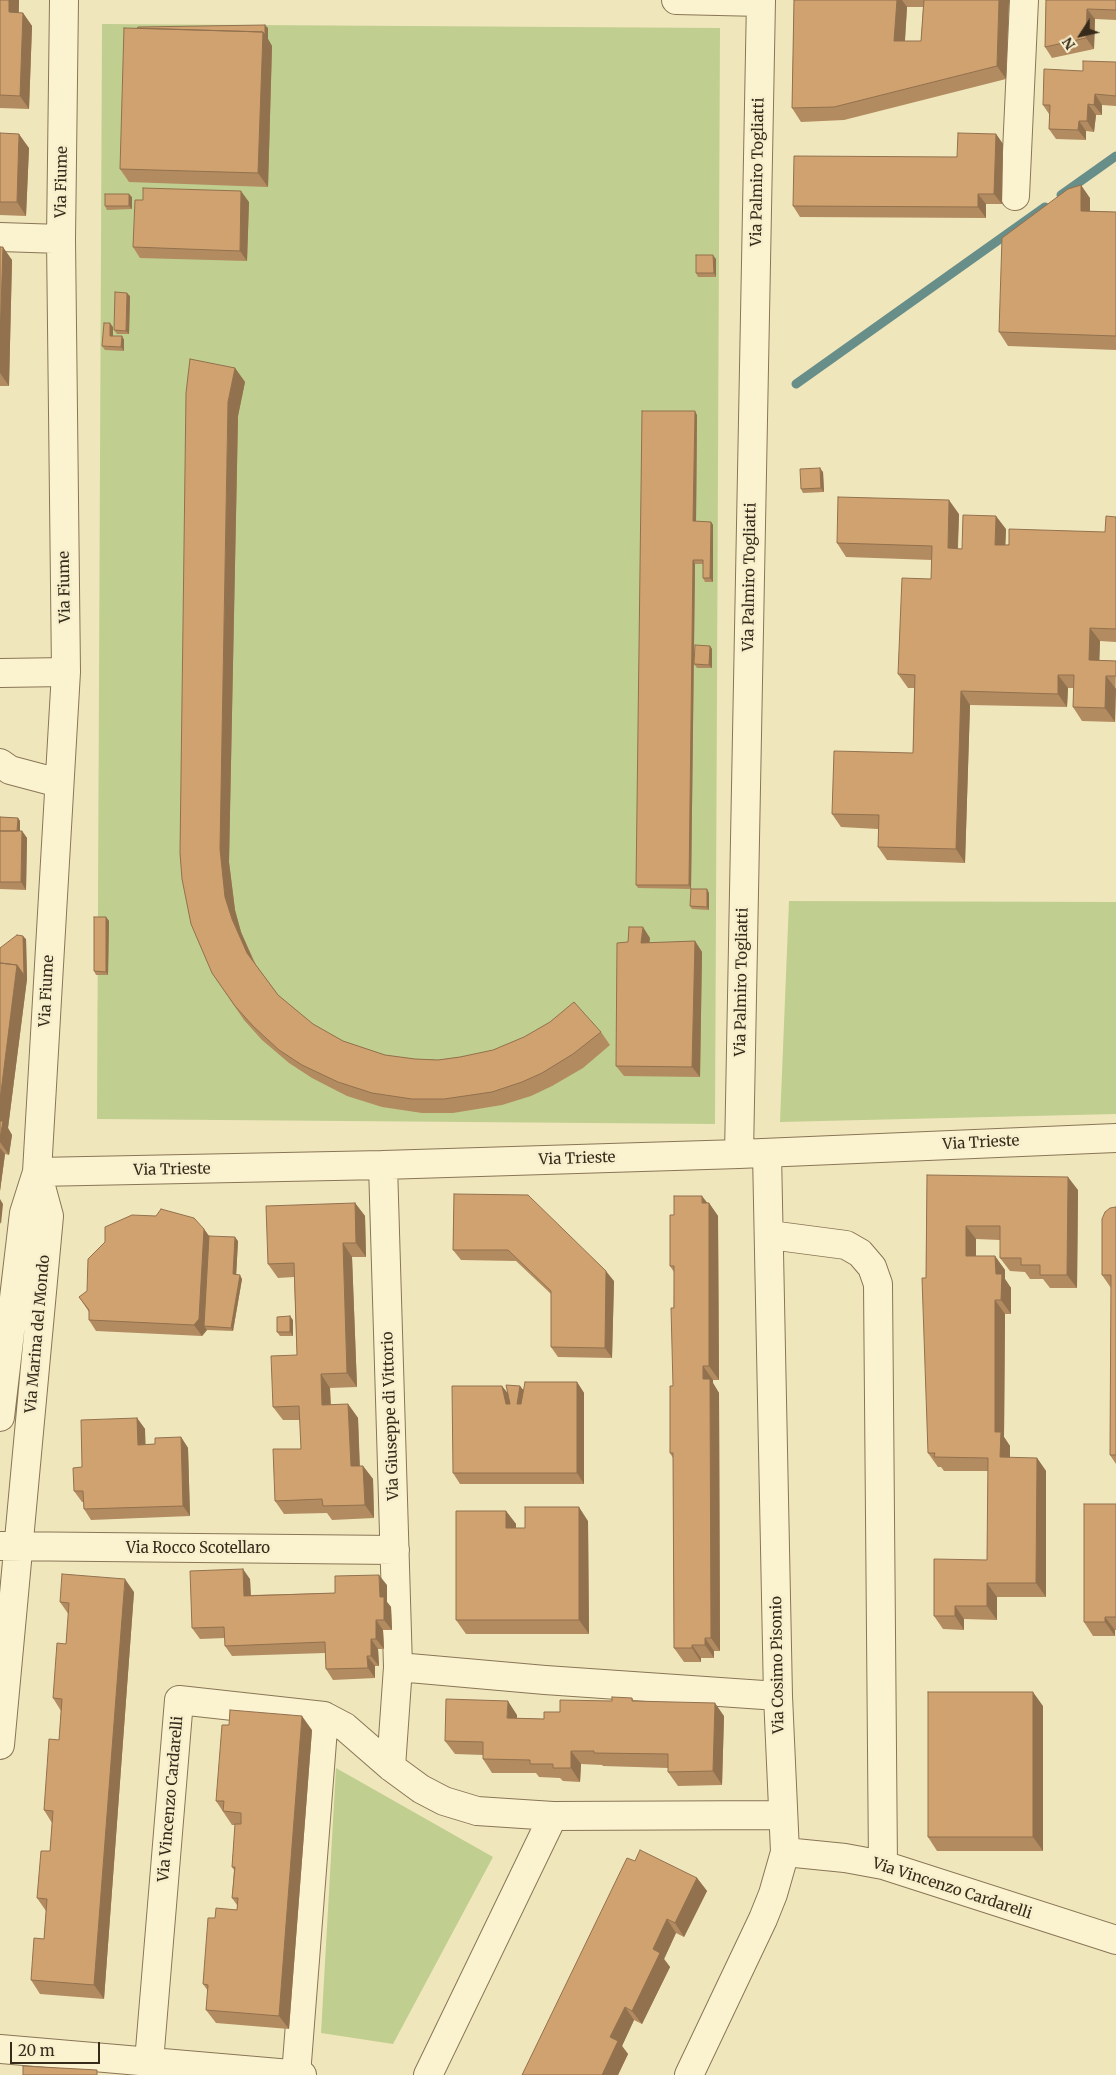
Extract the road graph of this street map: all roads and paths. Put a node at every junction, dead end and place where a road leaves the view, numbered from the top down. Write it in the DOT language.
graph roads {
  1 [pos="64,0"];
  2 [pos="676,0"];
  3 [pos="1024,0"];
  4 [pos="761,1"];
  5 [pos="1015,196"];
  6 [pos="0,237"];
  7 [pos="61,239"];
  8 [pos="66,672"];
  9 [pos="0,673"];
  10 [pos="0,763"];
  11 [pos="59,783"];
  12 [pos="1116,1138"];
  13 [pos="768,1153"];
  14 [pos="739,1154"];
  15 [pos="382,1165"];
  16 [pos="37,1172"];
  17 [pos="770,1235"];
  18 [pos="0,1417"];
  19 [pos="9,1547"];
  20 [pos="395,1550"];
  21 [pos="398,1667"];
  22 [pos="778,1696"];
  23 [pos="324,1716"];
  24 [pos="0,1745"];
  25 [pos="391,1767"];
  26 [pos="783,1815"];
  27 [pos="553,1816"];
  28 [pos="785,1852"];
  29 [pos="883,1865"];
  30 [pos="1116,1940"];
  31 [pos="0,2049"];
  32 [pos="149,2062"];
  33 [pos="296,2074"];
  34 [pos="302,2075"];
  35 [pos="428,2075"];
  36 [pos="689,2075"];
  1 -- 7 [label="street, Via Fiume"];
  2 -- 4 [label="street"];
  3 -- 5 [label="street"];
  4 -- 14 [label="street, Via Palmiro Togliatti"];
  6 -- 7 [label="street"];
  7 -- 8 [label="street, Via Fiume"];
  8 -- 9 [label="street"];
  8 -- 11 [label="street, Via Fiume"];
  10 -- 11 [label="street"];
  11 -- 16 [label="street, Via Fiume"];
  12 -- 13 [label="street, Via Trieste"];
  13 -- 14 [label="street, Via Trieste"];
  13 -- 17 [label="street, Via Cosimo Pisonio"];
  14 -- 15 [label="street, Via Trieste"];
  15 -- 16 [label="street, Via Trieste"];
  15 -- 20 [label="street, Via Giuseppe di Vittorio"];
  16 -- 18 [label="street, Via Marina del Mondo"];
  16 -- 19 [label="street, Via Marina del Mondo"];
  17 -- 22 [label="street, Via Cosimo Pisonio"];
  17 -- 29 [label="street"];
  19 -- 20 [label="street, Via Rocco Scotellaro"];
  19 -- 24 [label="street, Via Marina del Mondo"];
  20 -- 21 [label="street, Via Giuseppe di Vittorio"];
  21 -- 22 [label="street"];
  21 -- 25 [label="street, Via Giuseppe di Vittorio"];
  22 -- 26 [label="street, Via Cosimo Pisonio"];
  23 -- 25 [label="street, Via Vincenzo Cardarelli"];
  23 -- 32 [label="street, Via Vincenzo Cardarelli"];
  23 -- 33 [label="street"];
  25 -- 27 [label="street, Via Vincenzo Cardarelli"];
  26 -- 27 [label="street, Via Vincenzo Cardarelli"];
  26 -- 28 [label="street, Via Cosimo Pisonio"];
  27 -- 35 [label="street"];
  28 -- 29 [label="street, Via Vincenzo Cardarelli"];
  28 -- 36 [label="street, Via Cosimo Pisonio"];
  29 -- 30 [label="street, Via Vincenzo Cardarelli"];
  31 -- 32 [label="street"];
  32 -- 33 [label="street"];
  33 -- 34 [label="street"];
}
